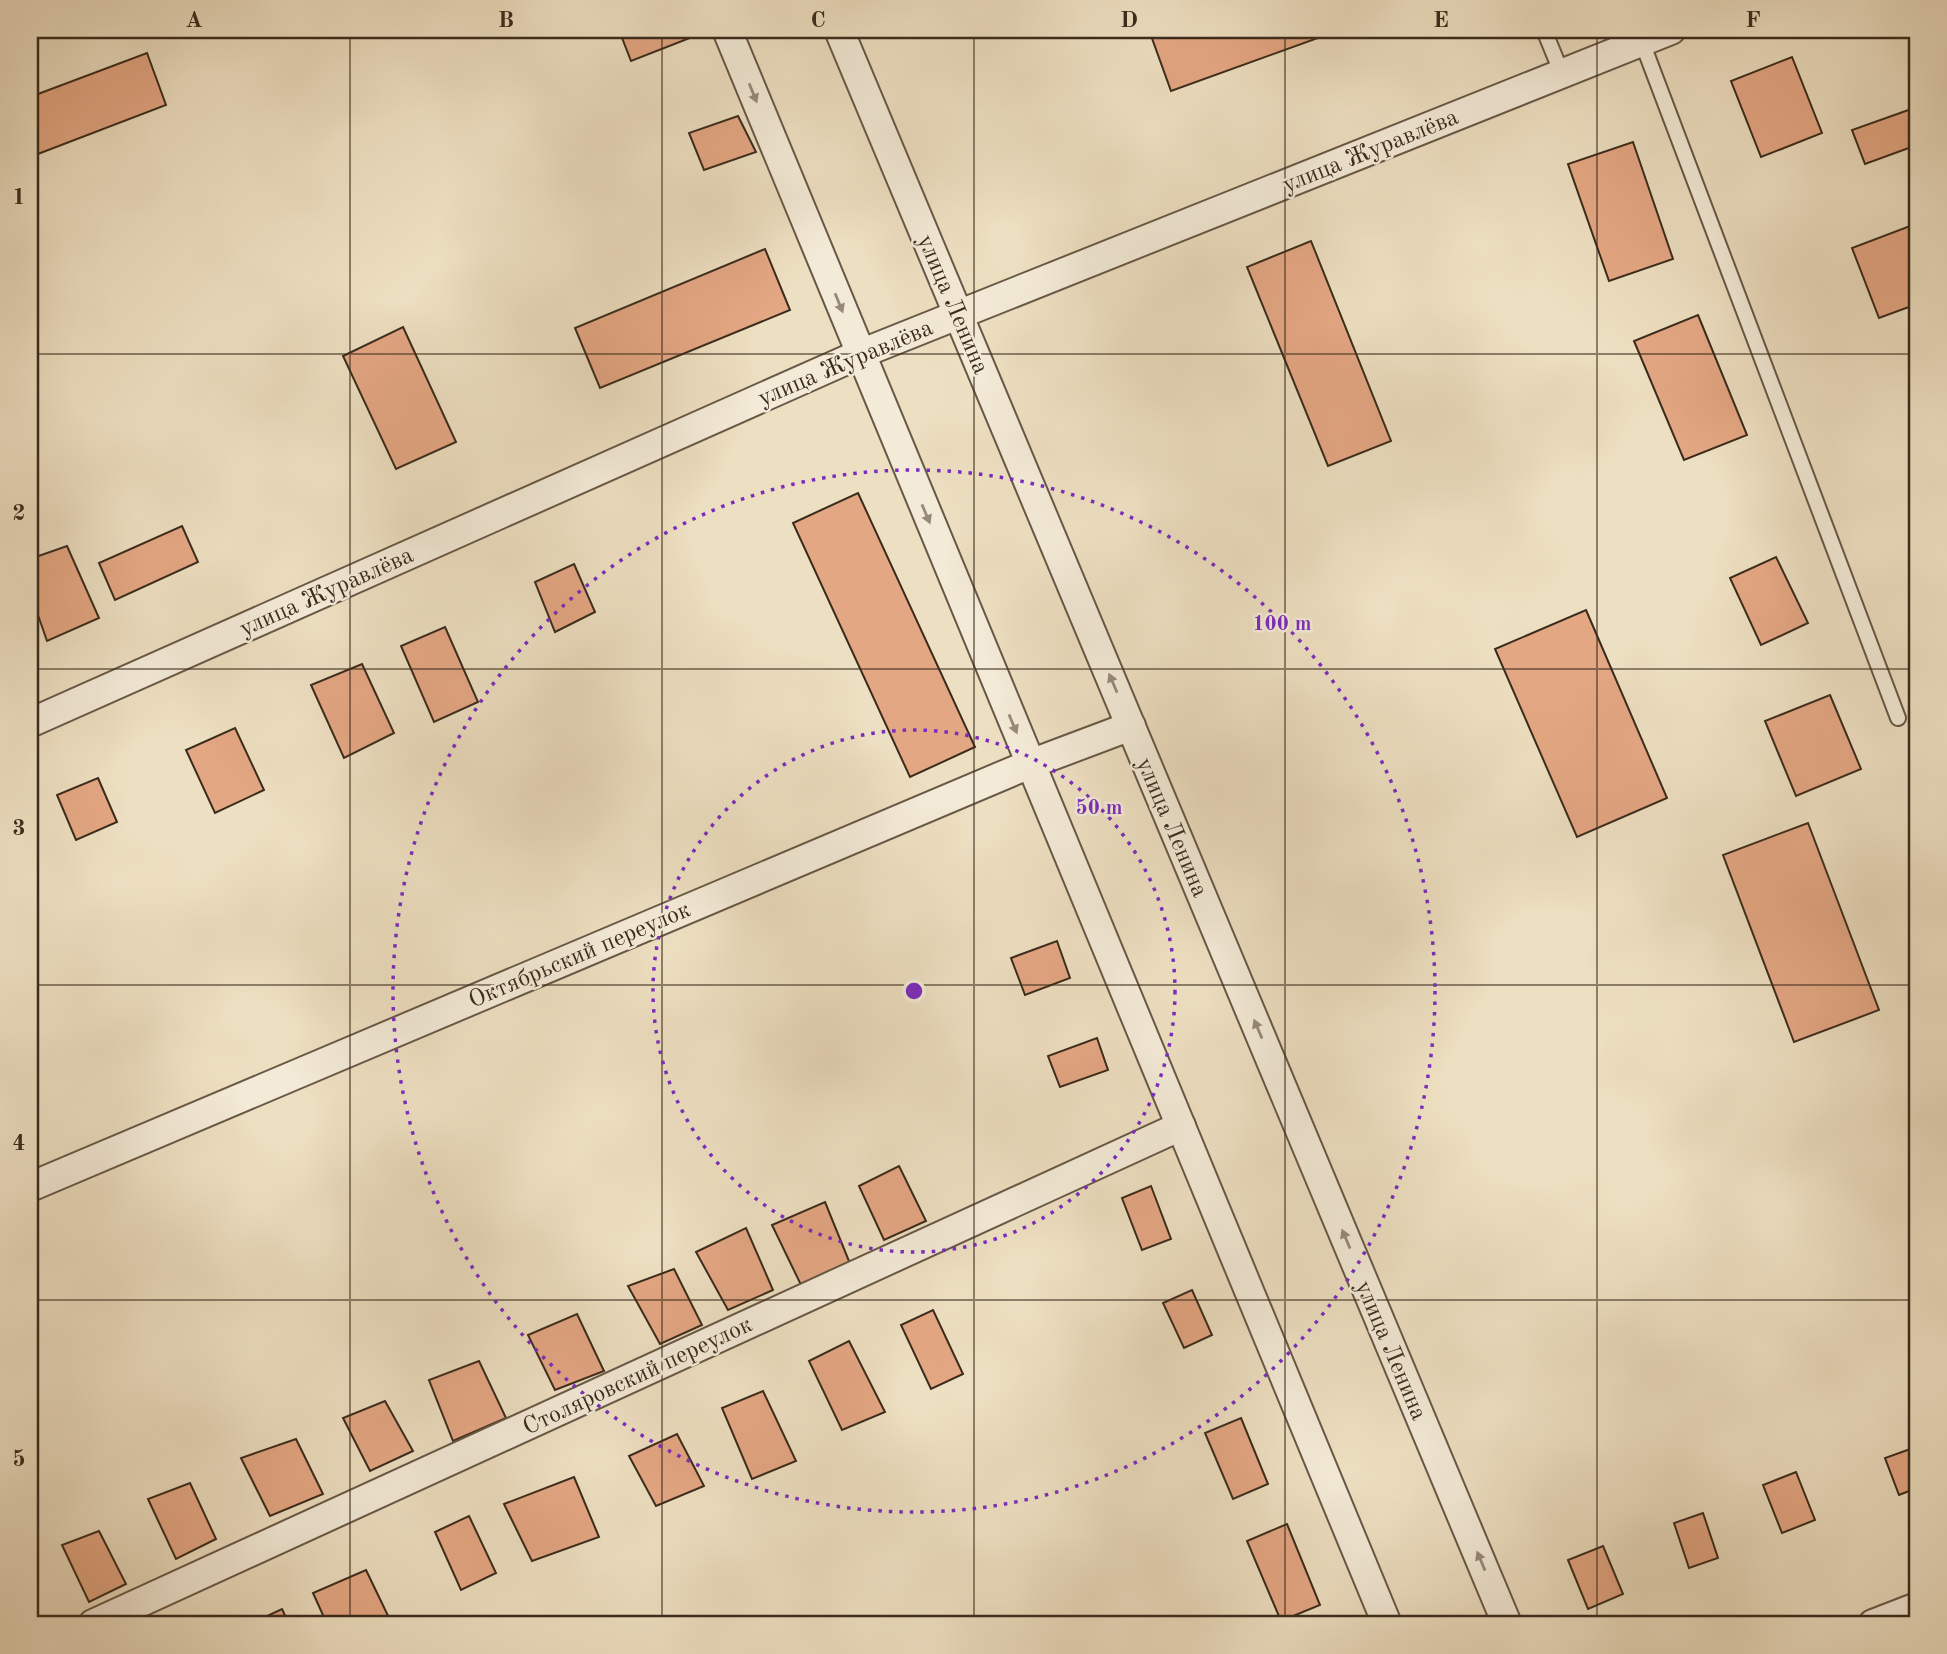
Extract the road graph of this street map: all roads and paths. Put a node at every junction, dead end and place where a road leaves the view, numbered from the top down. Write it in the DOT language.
graph roads {
  1 [pos="727,30"];
  2 [pos="839,30"];
  3 [pos="1544,30"];
  4 [pos="1671,30"];
  5 [pos="1642,42"];
  6 [pos="1562,74"];
  7 [pos="958,314"];
  8 [pos="859,354"];
  9 [pos="1898,718"];
  10 [pos="30,723"];
  11 [pos="1130,726"];
  12 [pos="1030,764"];
  13 [pos="1181,1126"];
  14 [pos="30,1187"];
  15 [pos="1917,1607"];
  16 [pos="93,1624"];
  17 [pos="1387,1624"];
  18 [pos="1507,1624"];
  19 [pos="1873,1624"];
  1 -- 8 [label="street, one-way"];
  2 -- 7 [label="street, улица Ленина"];
  3 -- 6 [label="lane"];
  4 -- 5 [label="street, улица Журавлёва"];
  5 -- 6 [label="street, улица Журавлёва"];
  5 -- 9 [label="lane"];
  6 -- 7 [label="street, улица Журавлёва"];
  7 -- 8 [label="street, улица Журавлёва"];
  11 -- 7 [label="street, улица Ленина, one-way"];
  8 -- 10 [label="street, улица Журавлёва"];
  8 -- 12 [label="street, one-way"];
  11 -- 12 [label="street, Октябрьский переулок"];
  18 -- 11 [label="street, улица Ленина, one-way"];
  12 -- 13 [label="street"];
  12 -- 14 [label="street, Октябрьский переулок"];
  13 -- 16 [label="street, Столяровский переулок"];
  13 -- 17 [label="street"];
  15 -- 19 [label="street"];
}
